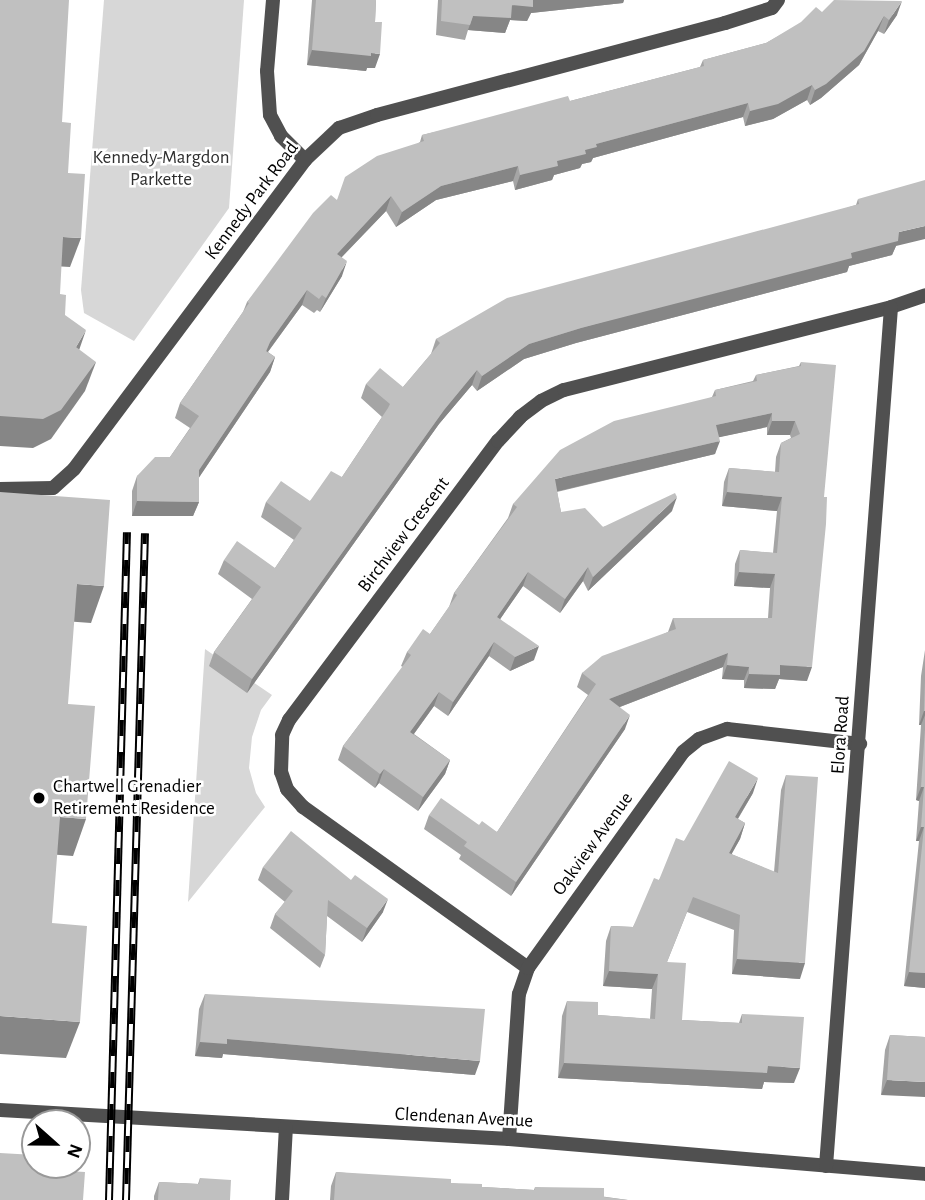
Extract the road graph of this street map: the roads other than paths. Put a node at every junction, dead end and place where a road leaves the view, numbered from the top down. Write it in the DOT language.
graph roads {
  1 [pos="273,0"];
  2 [pos="778,0"];
  3 [pos="305,160"];
  4 [pos="925,295"];
  5 [pos="891,307"];
  6 [pos="0,489"];
  7 [pos="860,744"];
  8 [pos="527,968"];
  9 [pos="0,1110"];
  10 [pos="286,1127"];
  11 [pos="509,1139"];
  12 [pos="826,1166"];
  13 [pos="925,1174"];
  14 [pos="282,1200"];
  1 -- 3 [label="street"];
  2 -- 3 [label="street, Kennedy Park Road"];
  3 -- 6 [label="street, Kennedy Park Road"];
  4 -- 5 [label="street, Birchview Crescent"];
  5 -- 7 [label="street, Elora Road"];
  5 -- 8 [label="street, Birchview Crescent"];
  7 -- 8 [label="street, Oakview Avenue"];
  7 -- 12 [label="street, Elora Road"];
  8 -- 11 [label="street, Oakview Avenue"];
  9 -- 10 [label="street, Clendenan Avenue"];
  10 -- 11 [label="street, Clendenan Avenue"];
  10 -- 14 [label="street"];
  11 -- 12 [label="street, Clendenan Avenue"];
  12 -- 13 [label="street, Clendenan Avenue"];
}
